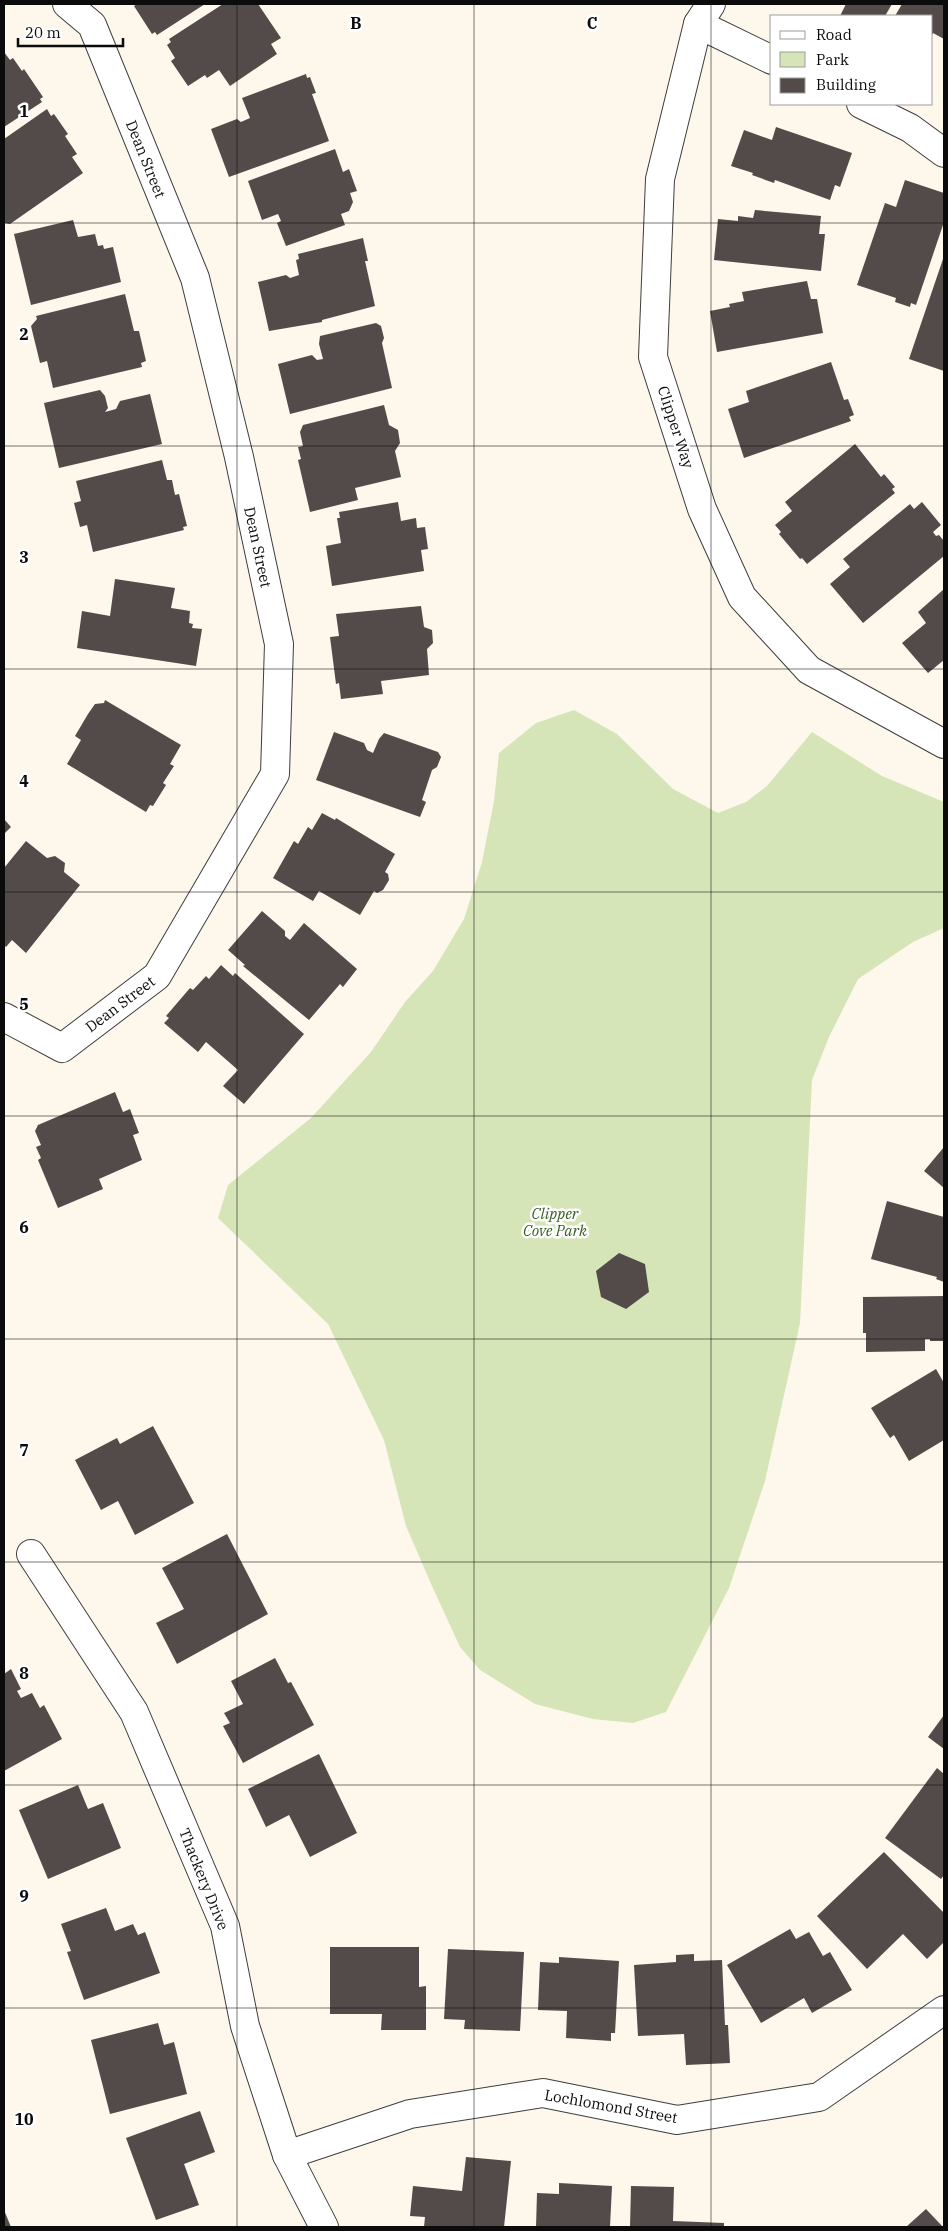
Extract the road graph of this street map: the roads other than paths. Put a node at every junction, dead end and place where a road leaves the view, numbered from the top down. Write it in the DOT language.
graph roads {
  1 [pos="67,4"];
  2 [pos="704,14"];
  3 [pos="770,59"];
  4 [pos="863,105"];
  5 [pos="944,153"];
  6 [pos="944,744"];
  7 [pos="4,1017"];
  8 [pos="31,1554"];
  9 [pos="944,2010"];
  10 [pos="287,2155"];
  11 [pos="324,2227"];
  1 -- 7 [label="street, Dean Street"];
  2 -- 3 [label="street"];
  2 -- 6 [label="street, Clipper Way"];
  4 -- 5 [label="street"];
  8 -- 10 [label="street, Thackery Drive"];
  9 -- 10 [label="street, Lochlomond Street"];
  10 -- 11 [label="street, Thackery Drive"];
}
